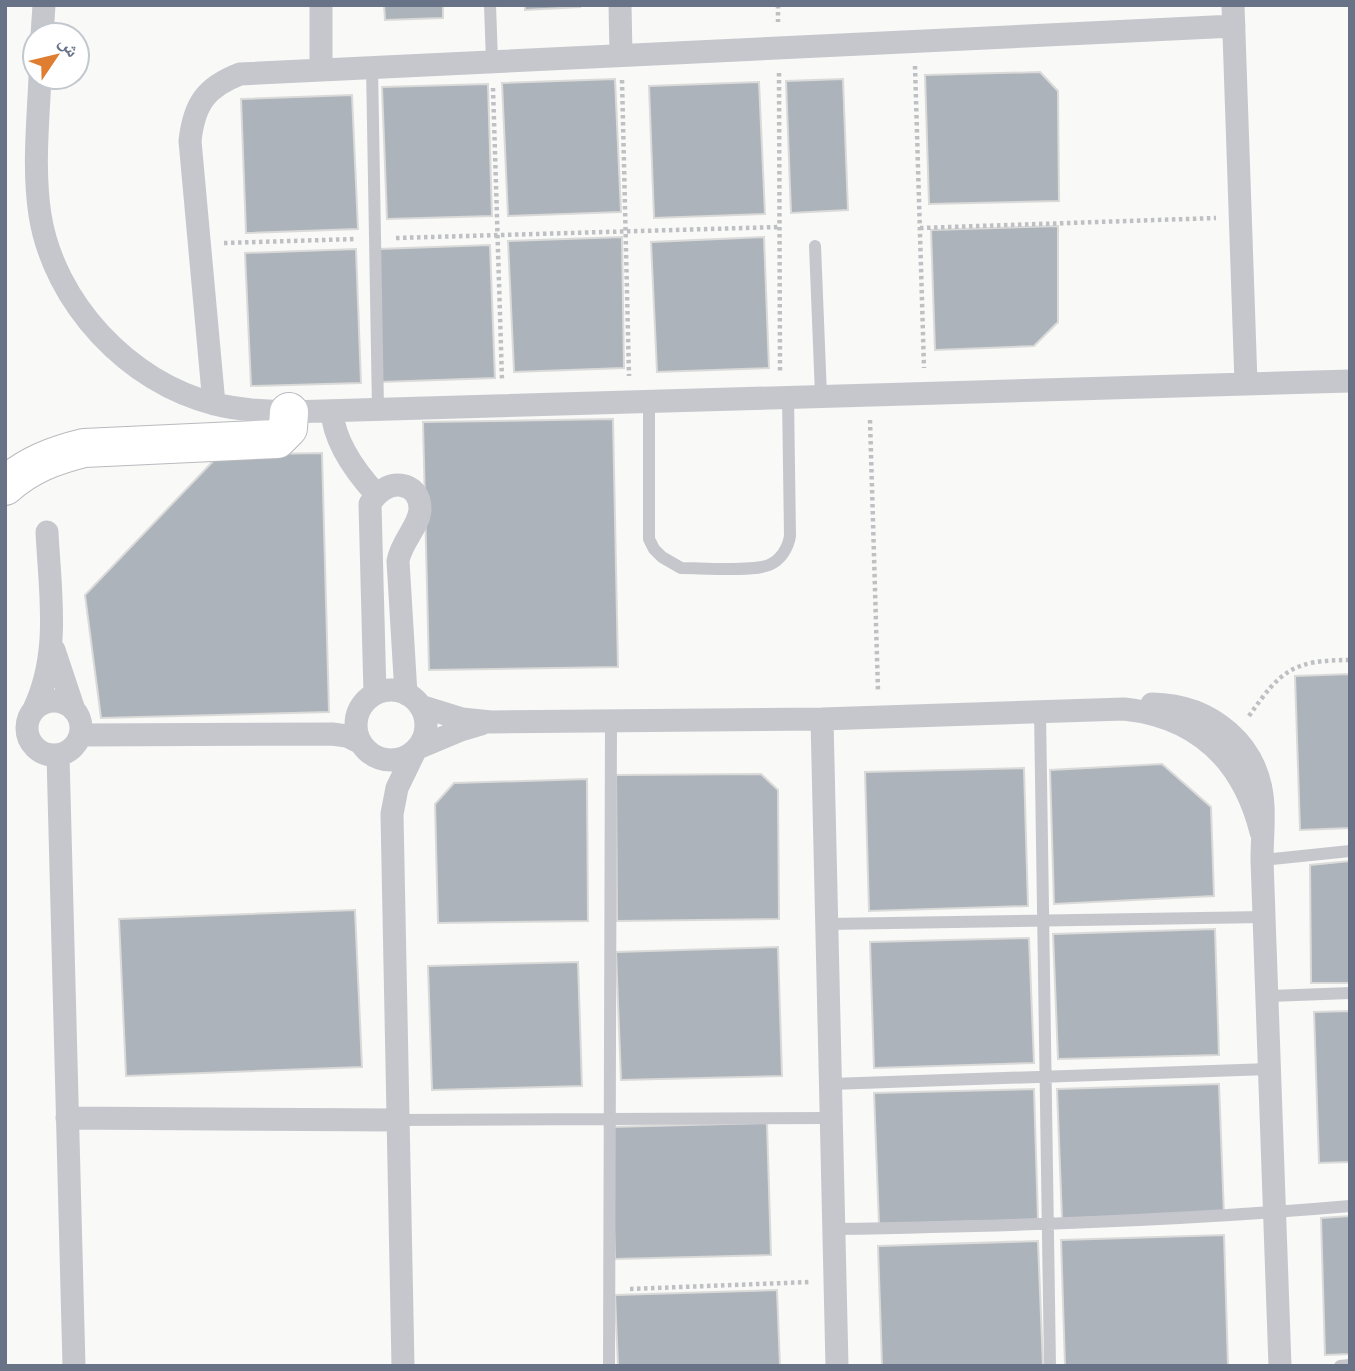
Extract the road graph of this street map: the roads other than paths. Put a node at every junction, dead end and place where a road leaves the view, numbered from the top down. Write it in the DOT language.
graph roads {
  1 [pos="321,5"];
  2 [pos="490,5"];
  3 [pos="620,5"];
  4 [pos="1233,15"];
  5 [pos="621,55"];
  6 [pos="492,61"];
  7 [pos="372,66"];
  8 [pos="321,69"];
  9 [pos="39,91"];
  10 [pos="815,246"];
  11 [pos="1350,381"];
  12 [pos="1246,383"];
  13 [pos="821,395"];
  14 [pos="784,396"];
  15 [pos="639,400"];
  16 [pos="214,404"];
  17 [pos="378,409"];
  18 [pos="332,411"];
  19 [pos="289,412"];
  20 [pos="5,486"];
  21 [pos="376,494"];
  22 [pos="47,532"];
  23 [pos="53,644"];
  24 [pos="375,694"];
  25 [pos="413,700"];
  26 [pos="1124,709"];
  27 [pos="75,710"];
  28 [pos="33,711"];
  29 [pos="1040,712"];
  30 [pos="822,719"];
  31 [pos="611,720"];
  32 [pos="491,722"];
  33 [pos="80,735"];
  34 [pos="363,746"];
  35 [pos="416,750"];
  36 [pos="58,755"];
  37 [pos="392,814"];
  38 [pos="1261,832"];
  39 [pos="1350,851"];
  40 [pos="1262,860"];
  41 [pos="1264,917"];
  42 [pos="1043,921"];
  43 [pos="827,924"];
  44 [pos="1350,993"];
  45 [pos="1267,996"];
  46 [pos="1270,1069"];
  47 [pos="1046,1077"];
  48 [pos="831,1084"];
  49 [pos="67,1118"];
  50 [pos="831,1118"];
  51 [pos="610,1119"];
  52 [pos="398,1120"];
  53 [pos="1350,1206"];
  54 [pos="1274,1213"];
  55 [pos="1048,1225"];
  56 [pos="834,1230"];
  57 [pos="1350,1365"];
  58 [pos="74,1366"];
  59 [pos="403,1366"];
  60 [pos="610,1366"];
  61 [pos="837,1366"];
  62 [pos="1050,1366"];
  63 [pos="1280,1366"];
  64 [pos="1340,1366"];
  1 -- 8 [label="street"];
  2 -- 6 [label="lane"];
  3 -- 5 [label="street"];
  4 -- 5 [label="street"];
  4 -- 12 [label="street"];
  5 -- 6 [label="street"];
  6 -- 7 [label="street"];
  7 -- 8 [label="street"];
  7 -- 17 [label="lane"];
  8 -- 16 [label="street"];
  9 -- 16 [label="street"];
  10 -- 13 [label="lane"];
  11 -- 12 [label="street"];
  12 -- 13 [label="street"];
  13 -- 14 [label="street"];
  14 -- 15 [label="street"];
  14 -- 15 [label="lane"];
  15 -- 17 [label="street"];
  16 -- 19 [label="street"];
  17 -- 18 [label="street"];
  18 -- 19 [label="street"];
  18 -- 21 [label="street"];
  19 -- 20 [label="highway"];
  21 -- 24 [label="street"];
  21 -- 25 [label="street"];
  22 -- 23 [label="street"];
  23 -- 27 [label="street"];
  23 -- 28 [label="street"];
  24 -- 25 [label="street"];
  24 -- 34 [label="street"];
  25 -- 32 [label="street"];
  25 -- 35 [label="street"];
  26 -- 29 [label="street"];
  26 -- 38 [label="street"];
  26 -- 38 [label="street"];
  27 -- 28 [label="street"];
  27 -- 33 [label="street"];
  28 -- 36 [label="street"];
  29 -- 30 [label="street"];
  29 -- 42 [label="lane"];
  30 -- 31 [label="street"];
  30 -- 43 [label="street"];
  31 -- 32 [label="street"];
  31 -- 51 [label="lane"];
  32 -- 35 [label="street"];
  33 -- 34 [label="street"];
  33 -- 36 [label="street"];
  34 -- 35 [label="street"];
  34 -- 37 [label="street"];
  35 -- 37 [label="street"];
  36 -- 49 [label="street"];
  37 -- 52 [label="street"];
  38 -- 40 [label="street"];
  39 -- 40 [label="lane"];
  40 -- 41 [label="street"];
  41 -- 42 [label="lane"];
  41 -- 45 [label="street"];
  42 -- 43 [label="lane"];
  42 -- 47 [label="lane"];
  43 -- 48 [label="street"];
  44 -- 45 [label="lane"];
  45 -- 46 [label="street"];
  46 -- 47 [label="lane"];
  46 -- 54 [label="street"];
  47 -- 48 [label="lane"];
  47 -- 55 [label="lane"];
  48 -- 50 [label="street"];
  49 -- 52 [label="street"];
  49 -- 58 [label="street"];
  50 -- 51 [label="lane"];
  50 -- 56 [label="street"];
  51 -- 52 [label="lane"];
  51 -- 60 [label="lane"];
  52 -- 59 [label="street"];
  53 -- 54 [label="lane"];
  54 -- 55 [label="lane"];
  54 -- 63 [label="street"];
  55 -- 56 [label="lane"];
  55 -- 62 [label="lane"];
  56 -- 61 [label="street"];
  57 -- 64 [label="lane"];
}
